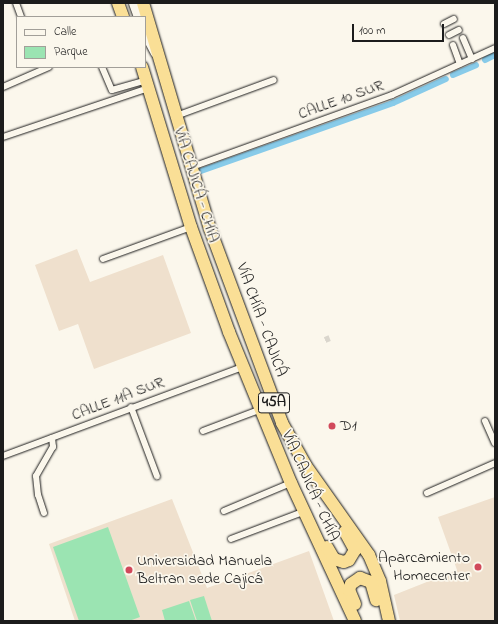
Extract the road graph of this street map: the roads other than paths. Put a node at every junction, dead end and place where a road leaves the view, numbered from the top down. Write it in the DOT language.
graph roads {
  1 [pos="16,3"];
  2 [pos="118,3"];
  3 [pos="133,3"];
  4 [pos="143,3"];
  5 [pos="21,16"];
  6 [pos="123,16"];
  7 [pos="138,16"];
  8 [pos="454,19"];
  9 [pos="444,24"];
  10 [pos="459,30"];
  11 [pos="449,35"];
  12 [pos="146,36"];
  13 [pos="495,48"];
  14 [pos="157,56"];
  15 [pos="472,59"];
  16 [pos="460,64"];
  17 [pos="102,68"];
  18 [pos="142,68"];
  19 [pos="41,69"];
  20 [pos="274,80"];
  21 [pos="148,84"];
  22 [pos="3,87"];
  23 [pos="176,116"];
  24 [pos="3,137"];
  25 [pos="192,167"];
  26 [pos="191,227"];
  27 [pos="103,259"];
  28 [pos="242,367"];
  29 [pos="131,407"];
  30 [pos="259,410"];
  31 [pos="485,421"];
  32 [pos="203,431"];
  33 [pos="52,438"];
  34 [pos="495,443"];
  35 [pos="3,456"];
  36 [pos="495,463"];
  37 [pos="157,476"];
  38 [pos="291,484"];
  39 [pos="322,486"];
  40 [pos="427,494"];
  41 [pos="224,511"];
  42 [pos="44,513"];
  43 [pos="305,515"];
  44 [pos="231,539"];
  45 [pos="355,621"];
  46 [pos="362,621"];
  47 [pos="381,621"];
  48 [pos="389,621"];
  1 -- 5 [label="street"];
  2 -- 6 [label="highway"];
  3 -- 7 [label="main road"];
  4 -- 14 [label="highway, 45A"];
  8 -- 9 [label="street"];
  10 -- 11 [label="street"];
  12 -- 14 [label="main road, 45A"];
  13 -- 15 [label="street, CALLE 10 SUR"];
  14 -- 23 [label="highway, VÍA CHÍA - CAJICÁ / 45A"];
  15 -- 16 [label="street, CALLE 10 SUR"];
  15 -- 16 [label="street"];
  16 -- 25 [label="street, CALLE 10 SUR"];
  17 -- 21 [label="street"];
  18 -- 21 [label="highway, VÍA CAJICÁ - CHÍA / 45A"];
  19 -- 22 [label="street"];
  20 -- 23 [label="street"];
  21 -- 24 [label="street"];
  21 -- 26 [label="highway, VÍA CAJICÁ - CHÍA / 45A"];
  23 -- 25 [label="highway, VÍA CHÍA - CAJICÁ / 45A"];
  25 -- 39 [label="highway, VÍA CHÍA - CAJICÁ / 45A"];
  26 -- 27 [label="street"];
  26 -- 28 [label="highway, VÍA CAJICÁ - CHÍA / 45A"];
  28 -- 29 [label="street, CALLE 11A SUR"];
  28 -- 30 [label="highway, VÍA CAJICÁ - CHÍA / 45A"];
  29 -- 33 [label="street, CALLE 11A SUR"];
  29 -- 37 [label="street"];
  30 -- 32 [label="street"];
  30 -- 38 [label="highway, VÍA CAJICÁ - CHÍA / 45A"];
  31 -- 34 [label="street"];
  33 -- 35 [label="street, CALLE 11A SUR"];
  33 -- 42 [label="street"];
  36 -- 40 [label="street"];
  38 -- 41 [label="street"];
  38 -- 43 [label="highway, VÍA CAJICÁ - CHÍA / 45A"];
  39 -- 43 [label="highway"];
  39 -- 48 [label="highway, VÍA CHÍA - CAJICÁ / 45A"];
  43 -- 44 [label="street"];
  43 -- 45 [label="highway, VÍA CAJICÁ - CHÍA / 45A"];
  46 -- 47 [label="highway"];
}
